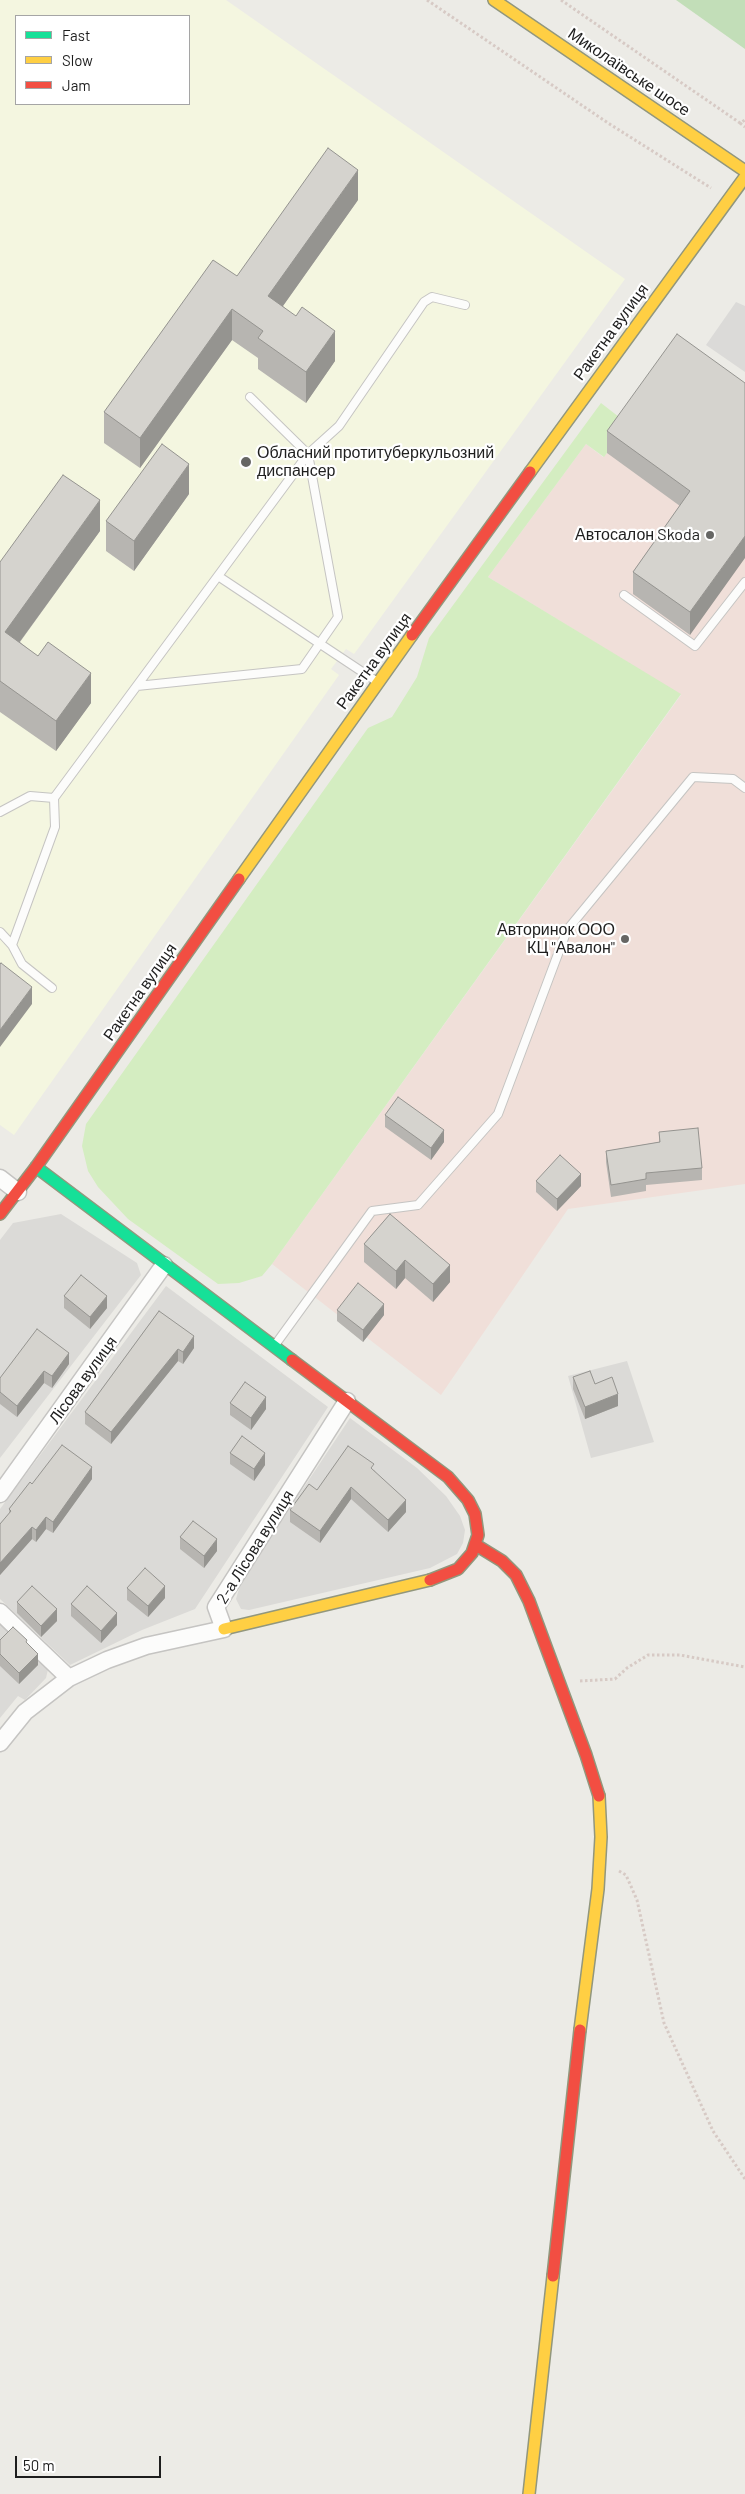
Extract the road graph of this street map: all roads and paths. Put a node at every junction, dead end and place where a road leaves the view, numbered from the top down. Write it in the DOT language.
graph roads {
  1 [pos="427,0"];
  2 [pos="494,0"];
  3 [pos="561,0"];
  4 [pos="745,120"];
  5 [pos="740,123"];
  6 [pos="745,127"];
  7 [pos="745,171"];
  8 [pos="745,178"];
  9 [pos="728,199"];
  10 [pos="465,305"];
  11 [pos="250,397"];
  12 [pos="308,454"];
  13 [pos="218,576"];
  14 [pos="745,582"];
  15 [pos="624,595"];
  16 [pos="319,645"];
  17 [pos="378,682"];
  18 [pos="137,686"];
  19 [pos="745,788"];
  20 [pos="54,798"];
  21 [pos="0,812"];
  22 [pos="0,932"];
  23 [pos="12,945"];
  24 [pos="52,988"];
  25 [pos="36,1168"];
  26 [pos="0,1178"];
  27 [pos="18,1192"];
  28 [pos="0,1214"];
  29 [pos="164,1265"];
  30 [pos="275,1345"];
  31 [pos="347,1401"];
  32 [pos="0,1494"];
  33 [pos="476,1545"];
  34 [pos="0,1612"];
  35 [pos="224,1629"];
  36 [pos="745,1667"];
  37 [pos="69,1678"];
  38 [pos="558,1680"];
  39 [pos="0,1743"];
  40 [pos="600,1860"];
  41 [pos="745,2179"];
  42 [pos="528,2494"];
  1 -- 9 [label="path"];
  2 -- 7 [label="street, Миколаївське шосе"];
  3 -- 5 [label="path"];
  4 -- 5 [label="path"];
  5 -- 6 [label="path"];
  8 -- 9 [label="street, Ракетна вулиця"];
  9 -- 17 [label="street, Ракетна вулиця"];
  10 -- 12 [label="lane"];
  11 -- 12 [label="lane"];
  12 -- 13 [label="lane"];
  12 -- 16 [label="lane"];
  13 -- 16 [label="lane"];
  13 -- 18 [label="lane"];
  14 -- 15 [label="lane"];
  16 -- 17 [label="lane"];
  16 -- 18 [label="lane"];
  17 -- 25 [label="street, Ракетна вулиця"];
  18 -- 20 [label="lane"];
  19 -- 30 [label="lane"];
  20 -- 21 [label="lane"];
  20 -- 23 [label="lane"];
  22 -- 23 [label="lane"];
  23 -- 24 [label="lane"];
  25 -- 27 [label="street, Ракетна вулиця"];
  25 -- 29 [label="street"];
  26 -- 27 [label="street"];
  27 -- 28 [label="street, Ракетна вулиця"];
  29 -- 30 [label="street"];
  29 -- 32 [label="street, Лісова вулиця"];
  30 -- 31 [label="street"];
  31 -- 33 [label="street"];
  31 -- 35 [label="street, 2-а Лісова вулиця"];
  33 -- 35 [label="street"];
  33 -- 38 [label="street"];
  34 -- 37 [label="street"];
  35 -- 37 [label="street, 2-а Лісова вулиця"];
  36 -- 38 [label="path"];
  37 -- 39 [label="street, 2-а Лісова вулиця"];
  38 -- 40 [label="street"];
  40 -- 41 [label="path"];
  40 -- 42 [label="street"];
}
